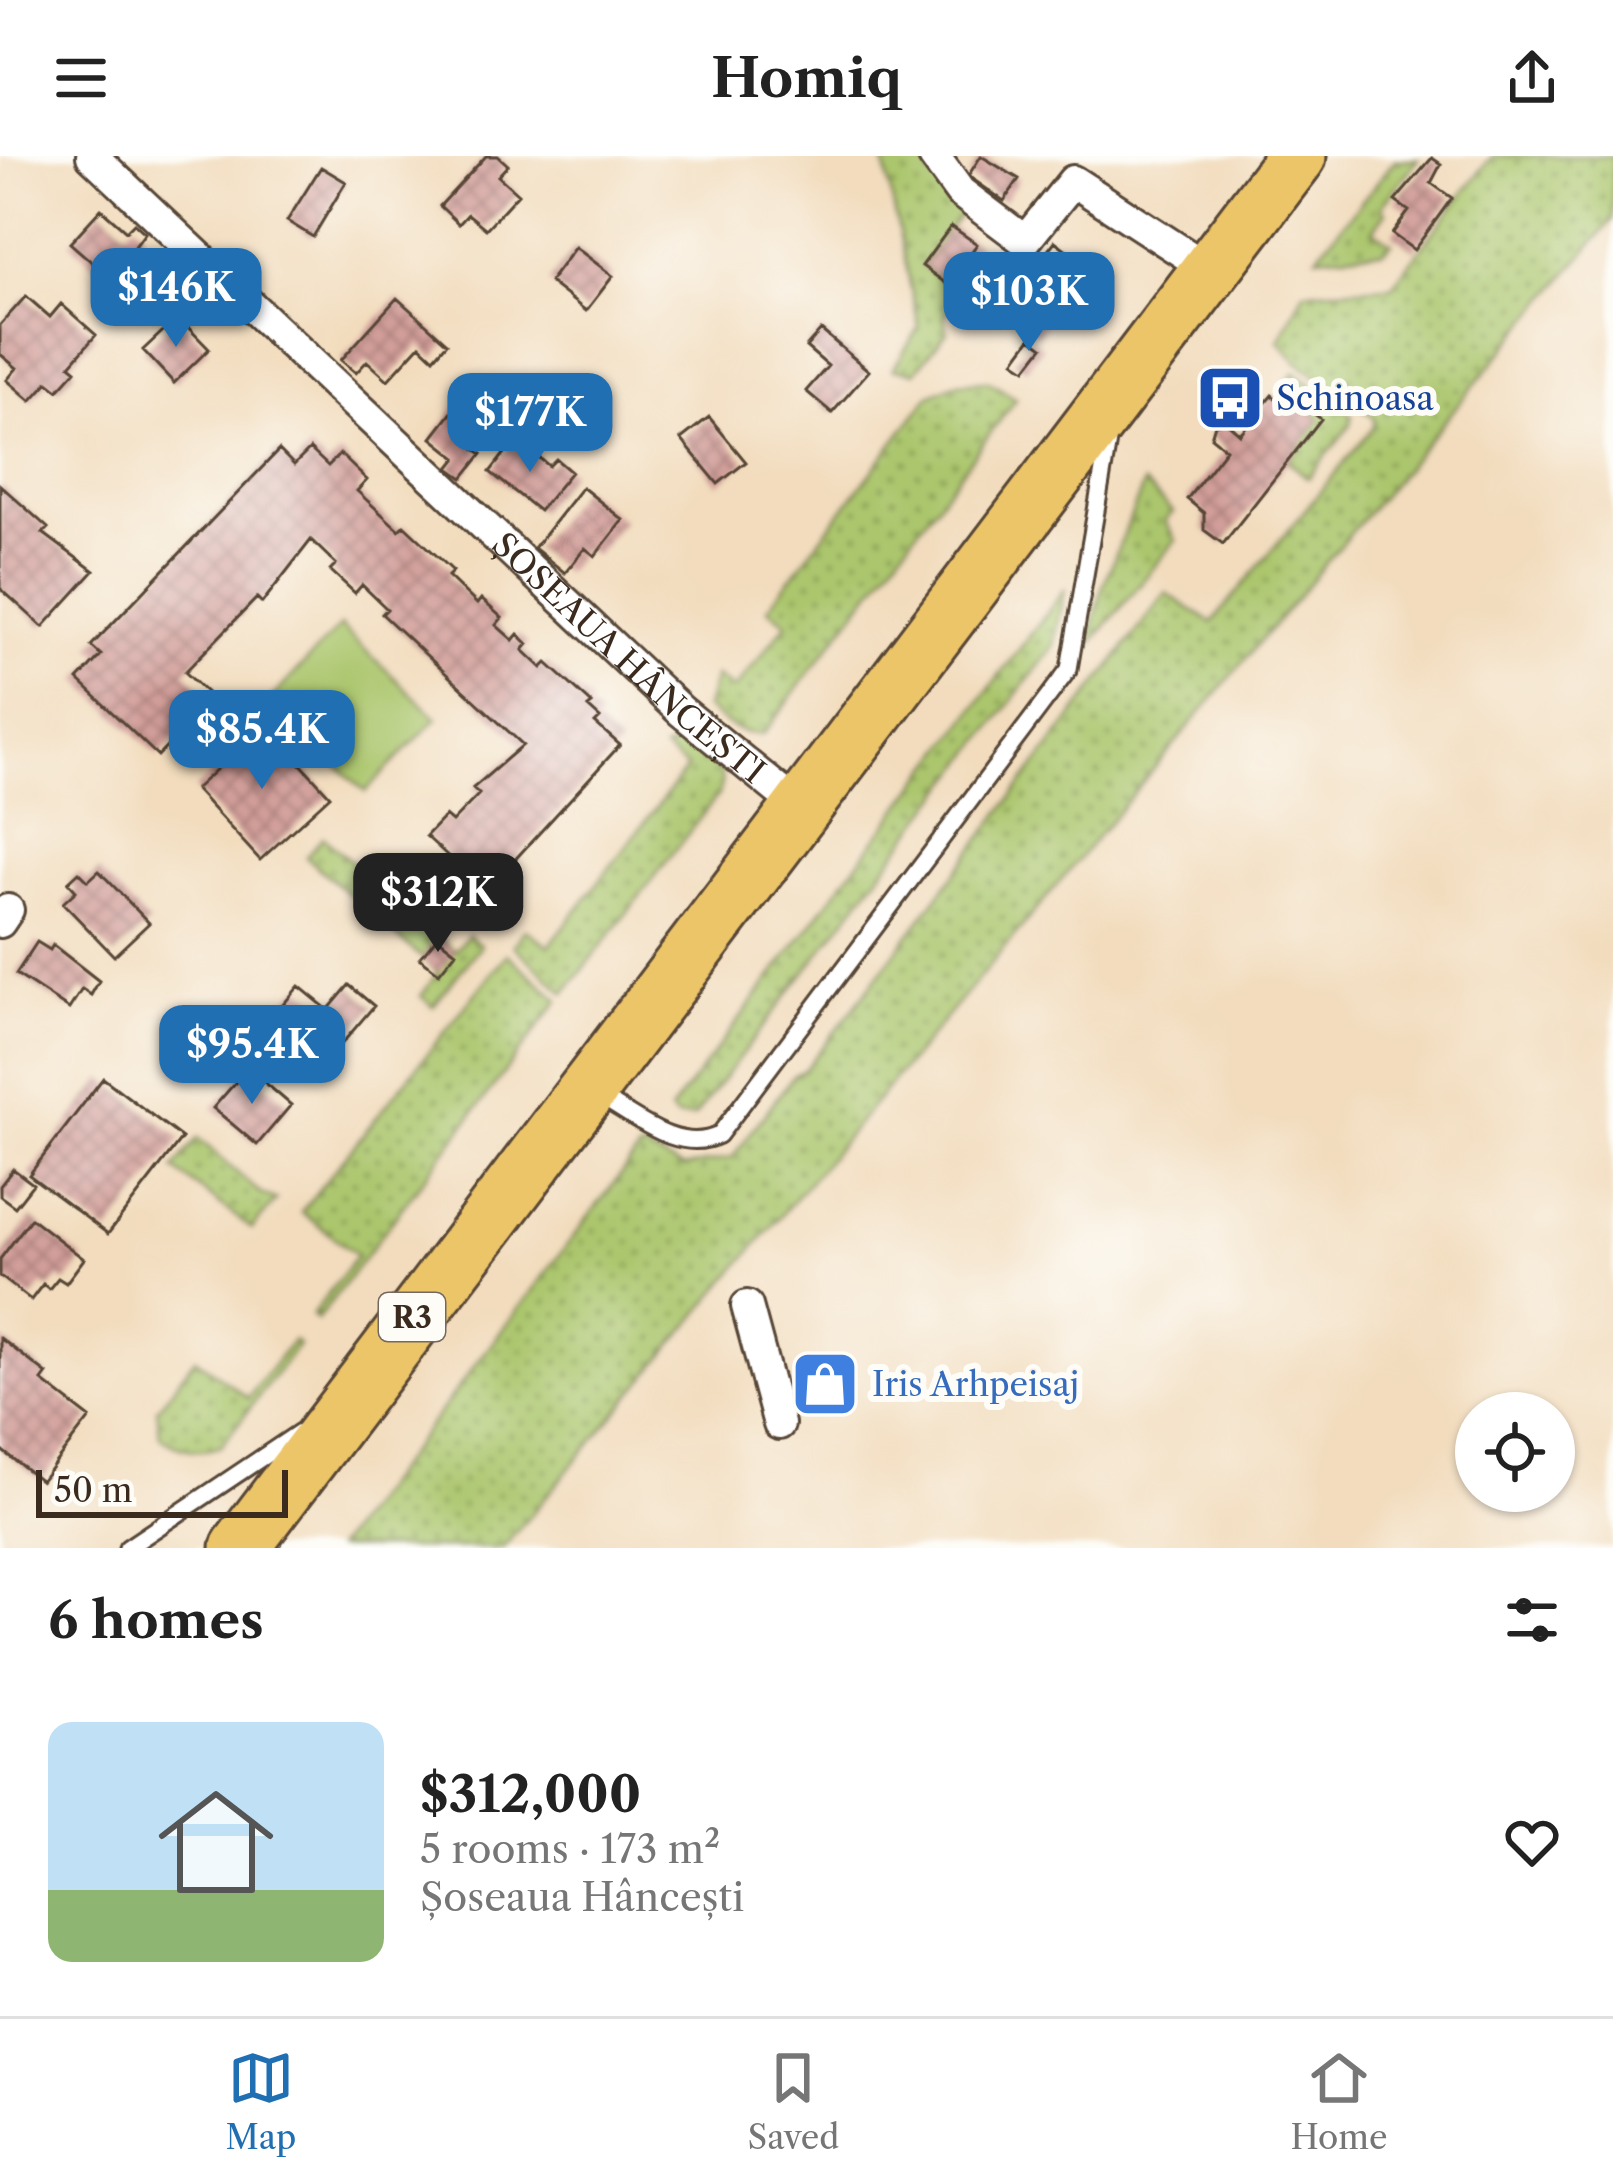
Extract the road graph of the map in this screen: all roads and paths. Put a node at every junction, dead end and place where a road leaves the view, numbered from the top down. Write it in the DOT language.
graph roads {
  1 [pos="92,156"];
  2 [pos="934,156"];
  3 [pos="1297,156"];
  4 [pos="1210,270"];
  5 [pos="1115,400"];
  6 [pos="803,810"];
  7 [pos="591,1091"];
  8 [pos="747,1306"];
  9 [pos="347,1400"];
  10 [pos="779,1424"];
  11 [pos="127,1548"];
  12 [pos="240,1548"];
  1 -- 6 [label="street, ȘOSEAUA HÂNCEȘTI"];
  2 -- 4 [label="street"];
  3 -- 4 [label="highway, R3"];
  4 -- 5 [label="highway, R3"];
  5 -- 6 [label="highway, R3"];
  5 -- 7 [label="lane"];
  6 -- 7 [label="highway, R3"];
  7 -- 9 [label="highway, R3"];
  8 -- 10 [label="street"];
  9 -- 11 [label="lane"];
  9 -- 12 [label="highway, R3"];
}
